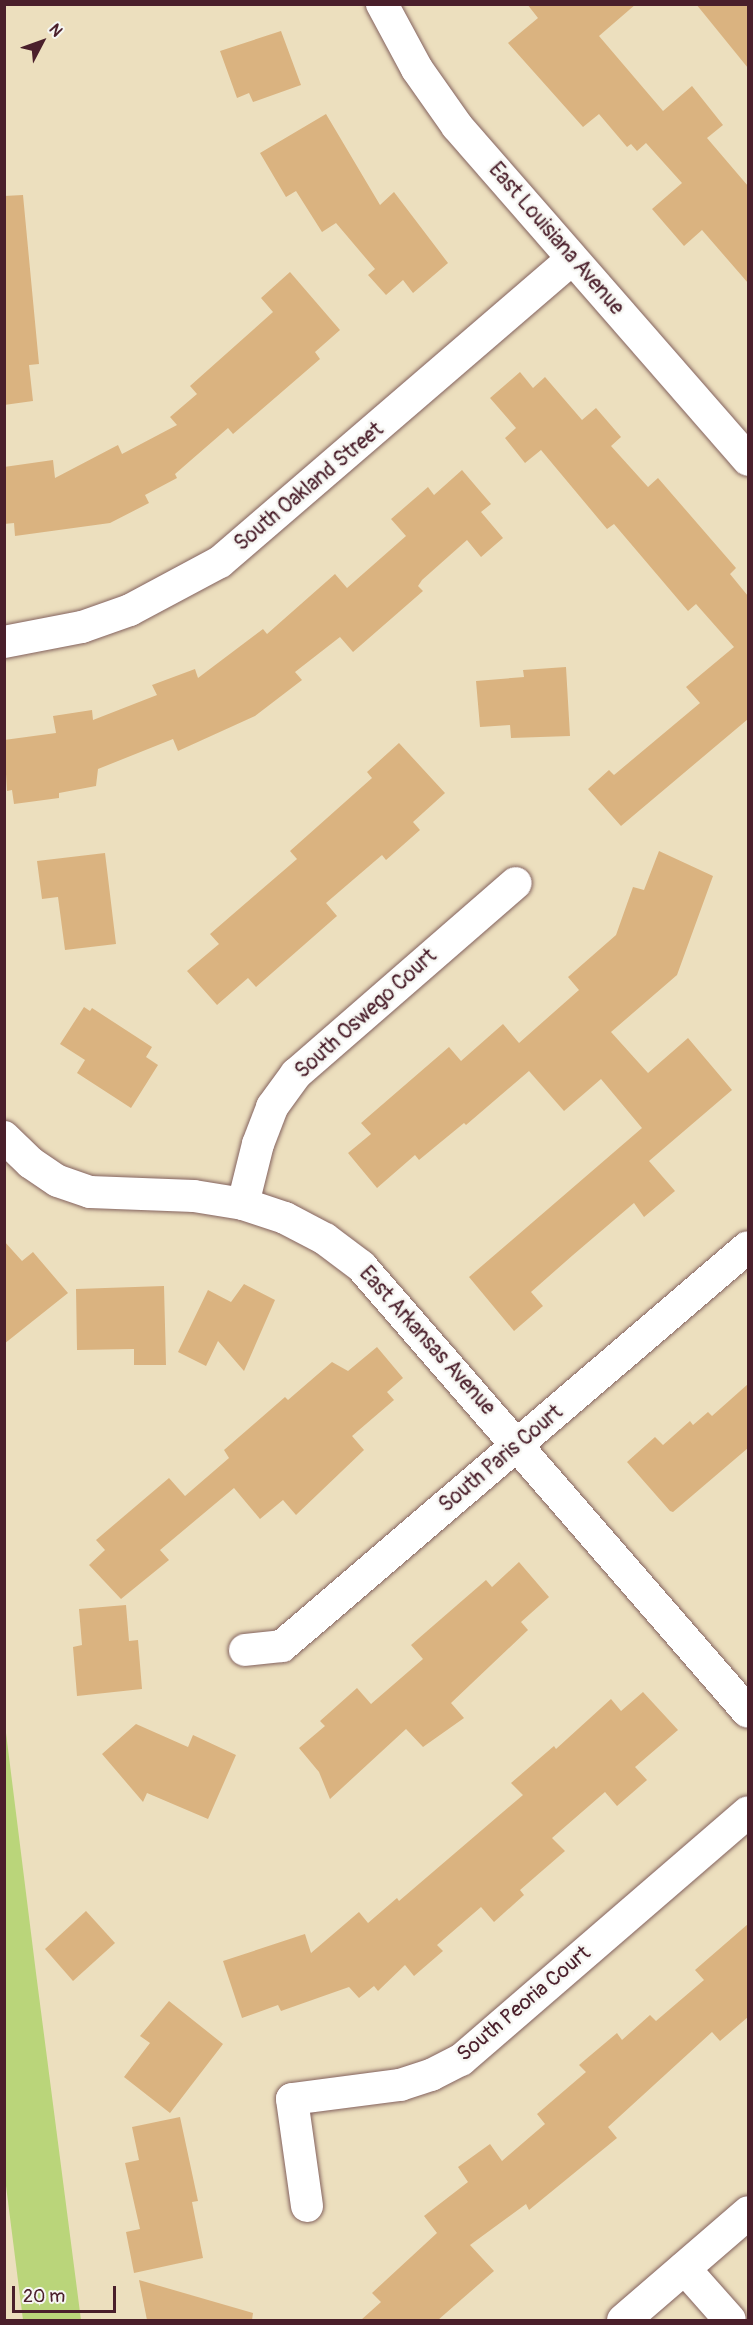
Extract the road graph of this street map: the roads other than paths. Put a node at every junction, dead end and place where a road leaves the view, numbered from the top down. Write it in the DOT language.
graph roads {
  1 [pos="382,4"];
  2 [pos="572,259"];
  3 [pos="748,460"];
  4 [pos="4,642"];
  5 [pos="516,883"];
  6 [pos="4,1137"];
  7 [pos="243,1204"];
  8 [pos="748,1247"];
  9 [pos="519,1445"];
  10 [pos="245,1650"];
  11 [pos="748,1712"];
  12 [pos="748,1812"];
  13 [pos="307,2206"];
  14 [pos="748,2212"];
  15 [pos="684,2268"];
  16 [pos="623,2320"];
  17 [pos="730,2320"];
  1 -- 2 [label="street, East Louisiana Avenue"];
  2 -- 3 [label="street, East Louisiana Avenue"];
  2 -- 4 [label="street, South Oakland Street"];
  5 -- 7 [label="street, South Oswego Court"];
  6 -- 7 [label="street, East Arkansas Avenue"];
  7 -- 9 [label="street, East Arkansas Avenue"];
  8 -- 9 [label="street, South Paris Court"];
  9 -- 10 [label="street, South Paris Court"];
  9 -- 11 [label="street, East Arkansas Avenue"];
  12 -- 13 [label="street, South Peoria Court"];
  14 -- 15 [label="main road"];
  15 -- 16 [label="main road"];
  15 -- 17 [label="street"];
}
